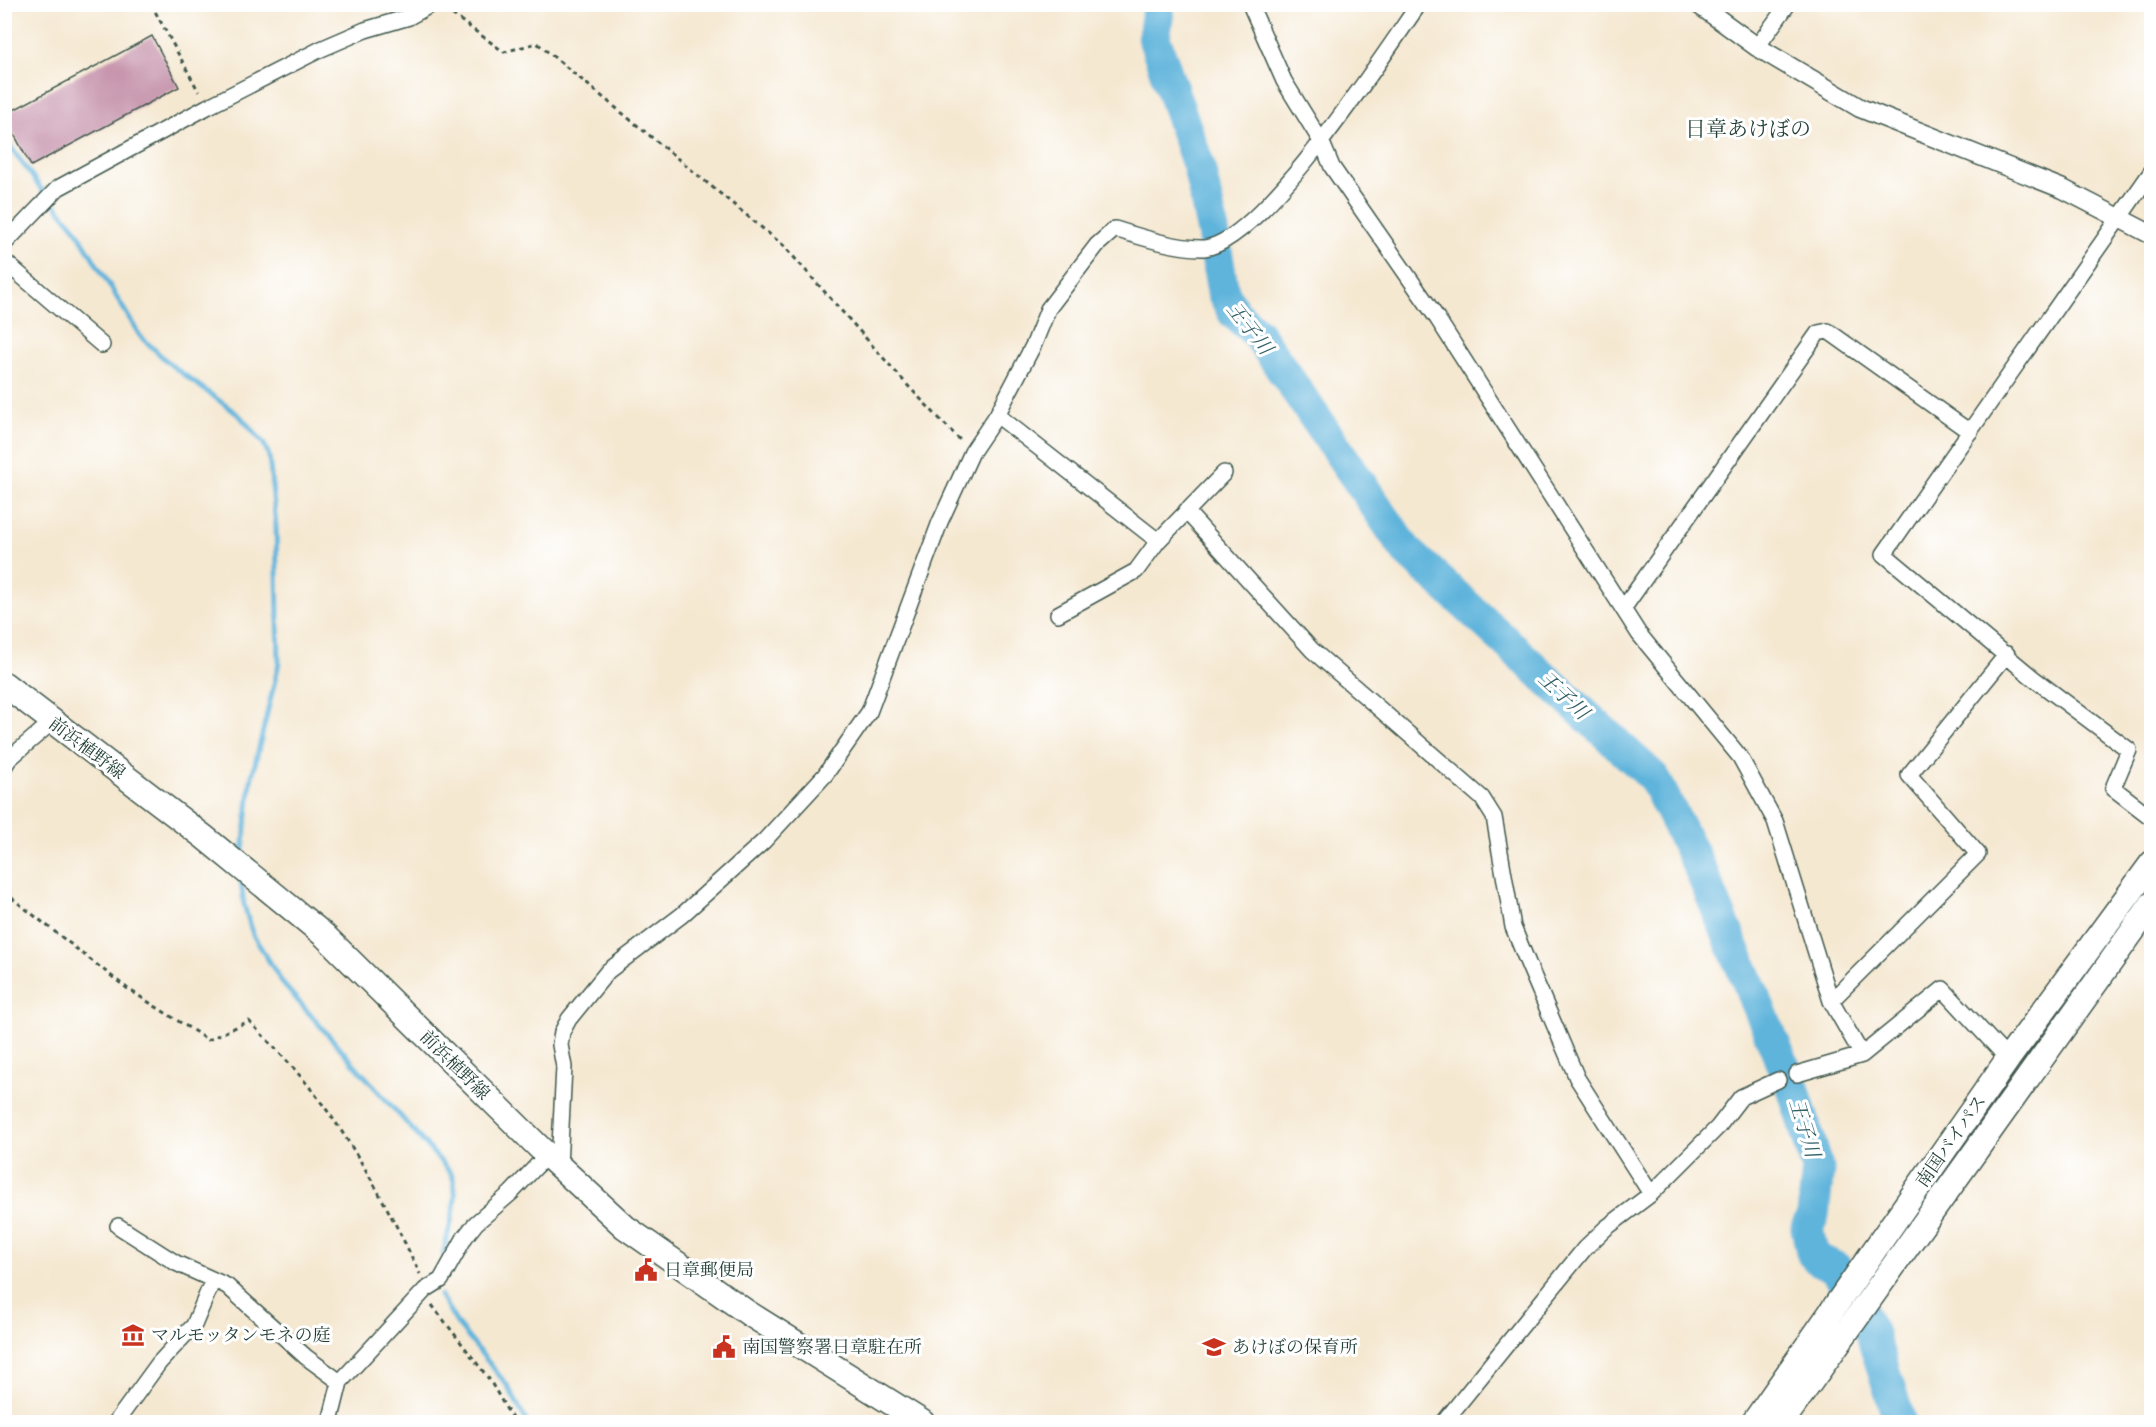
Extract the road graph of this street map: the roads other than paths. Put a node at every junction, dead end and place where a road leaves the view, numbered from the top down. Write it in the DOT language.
graph roads {
  1 [pos="432,4"];
  2 [pos="1250,4"];
  3 [pos="1419,4"];
  4 [pos="1698,4"];
  5 [pos="1788,4"];
  6 [pos="1757,47"];
  7 [pos="1322,142"];
  8 [pos="2151,171"];
  9 [pos="2119,218"];
  10 [pos="2151,235"];
  11 [pos="4,244"];
  12 [pos="4,261"];
  13 [pos="102,345"];
  14 [pos="997,415"];
  15 [pos="1970,432"];
  16 [pos="1224,473"];
  17 [pos="1186,511"];
  18 [pos="1158,541"];
  19 [pos="1623,609"];
  20 [pos="1058,614"];
  21 [pos="2007,654"];
  22 [pos="4,684"];
  23 [pos="52,722"];
  24 [pos="8,757"];
  25 [pos="2151,818"];
  26 [pos="2151,863"];
  27 [pos="2151,904"];
  28 [pos="1831,1001"];
  29 [pos="1862,1055"];
  30 [pos="2008,1059"];
  31 [pos="1797,1074"];
  32 [pos="1778,1080"];
  33 [pos="553,1160"];
  34 [pos="1651,1194"];
  35 [pos="118,1226"];
  36 [pos="213,1280"];
  37 [pos="340,1382"];
  38 [pos="116,1422"];
  39 [pos="330,1422"];
  40 [pos="922,1422"];
  41 [pos="1444,1422"];
  42 [pos="1754,1422"];
  43 [pos="1782,1422"];
  1 -- 11 [label="street"];
  2 -- 7 [label="street"];
  3 -- 7 [label="street"];
  4 -- 6 [label="street"];
  5 -- 6 [label="street"];
  6 -- 9 [label="street"];
  7 -- 14 [label="street"];
  7 -- 19 [label="street"];
  8 -- 9 [label="street"];
  9 -- 10 [label="street"];
  9 -- 15 [label="street"];
  12 -- 13 [label="street"];
  14 -- 18 [label="street"];
  14 -- 33 [label="street"];
  15 -- 19 [label="street"];
  15 -- 21 [label="street"];
  16 -- 17 [label="street"];
  17 -- 18 [label="street"];
  17 -- 34 [label="street"];
  18 -- 20 [label="street"];
  19 -- 28 [label="street"];
  21 -- 25 [label="street"];
  21 -- 28 [label="street"];
  22 -- 23 [label="main road, 前浜植野線"];
  23 -- 24 [label="street"];
  23 -- 33 [label="main road, 前浜植野線"];
  26 -- 30 [label="main road, 南国バイパス"];
  27 -- 43 [label="main road, 南国バイパス"];
  28 -- 29 [label="street"];
  29 -- 30 [label="street"];
  29 -- 31 [label="street"];
  30 -- 42 [label="main road, 南国バイパス"];
  32 -- 34 [label="street"];
  33 -- 37 [label="street"];
  33 -- 40 [label="main road, 前浜植野線"];
  34 -- 41 [label="street"];
  35 -- 36 [label="street"];
  36 -- 37 [label="street"];
  36 -- 38 [label="street"];
  37 -- 39 [label="street"];
}
